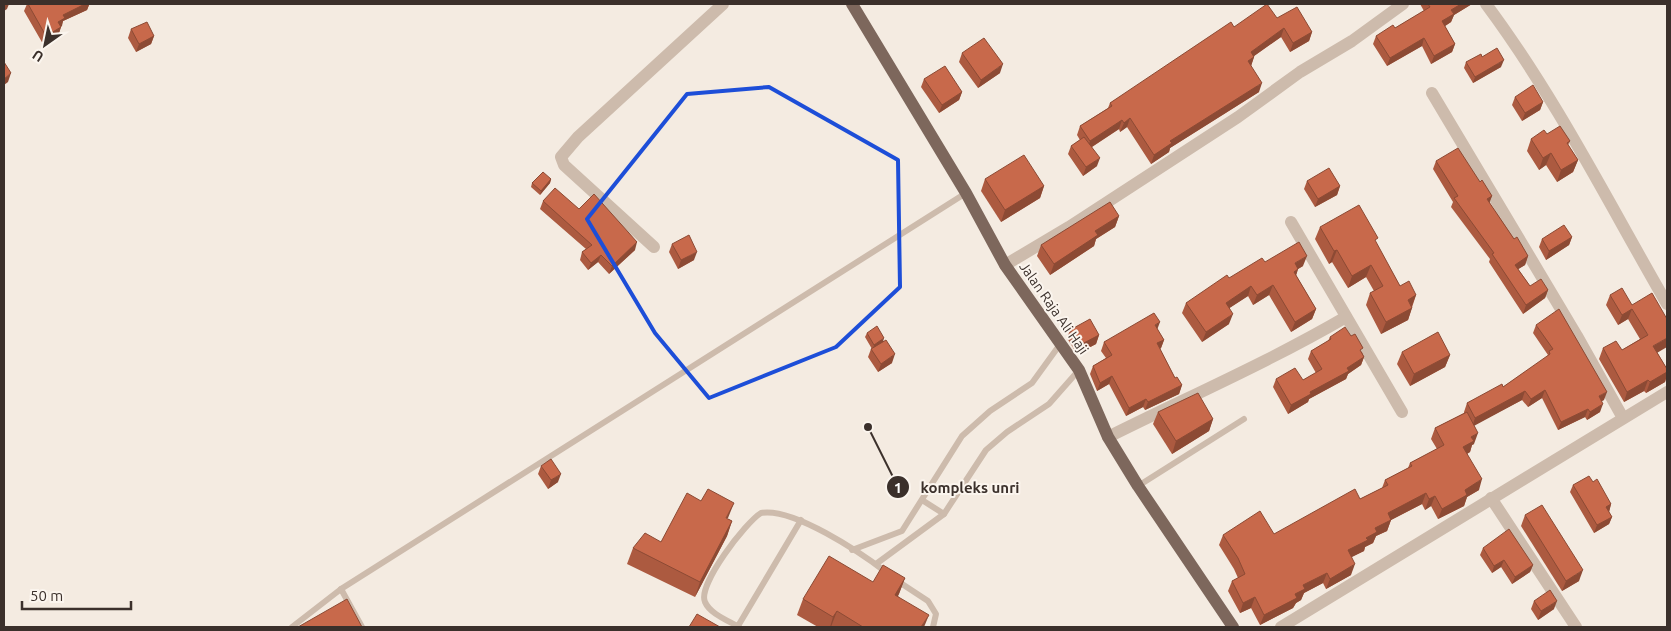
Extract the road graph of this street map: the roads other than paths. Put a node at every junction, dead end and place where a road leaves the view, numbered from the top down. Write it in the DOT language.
graph roads {
  1 [pos="723,4"];
  2 [pos="852,4"];
  3 [pos="1403,4"];
  4 [pos="1486,4"];
  5 [pos="1432,93"];
  6 [pos="966,192"];
  7 [pos="1291,222"];
  8 [pos="654,247"];
  9 [pos="1005,265"];
  10 [pos="1667,304"];
  11 [pos="1346,317"];
  12 [pos="1062,343"];
  13 [pos="1078,370"];
  14 [pos="1667,392"];
  15 [pos="1402,412"];
  16 [pos="1623,418"];
  17 [pos="1244,419"];
  18 [pos="1108,437"];
  19 [pos="1138,486"];
  20 [pos="1491,498"];
  21 [pos="922,500"];
  22 [pos="944,514"];
  23 [pos="801,520"];
  24 [pos="852,550"];
  25 [pos="876,564"];
  26 [pos="341,589"];
  27 [pos="292,627"];
  28 [pos="362,627"];
  29 [pos="738,627"];
  30 [pos="933,627"];
  31 [pos="1233,627"];
  32 [pos="1281,627"];
  33 [pos="1576,627"];
  1 -- 8 [label="street"];
  2 -- 6 [label="main road, Jalan Raja Ali Haji"];
  3 -- 9 [label="street"];
  4 -- 10 [label="street"];
  5 -- 16 [label="street"];
  6 -- 9 [label="main road, Jalan Raja Ali Haji"];
  6 -- 26 [label="lane"];
  7 -- 11 [label="street"];
  9 -- 12 [label="main road, Jalan Raja Ali Haji"];
  11 -- 15 [label="street"];
  11 -- 18 [label="street"];
  12 -- 13 [label="main road, Jalan Raja Ali Haji"];
  12 -- 21 [label="lane"];
  13 -- 18 [label="main road, Jalan Raja Ali Haji"];
  13 -- 22 [label="lane"];
  14 -- 16 [label="street"];
  16 -- 20 [label="street"];
  17 -- 19 [label="lane"];
  18 -- 19 [label="main road, Jalan Raja Ali Haji"];
  19 -- 31 [label="main road, Jalan Raja Ali Haji"];
  20 -- 32 [label="street"];
  20 -- 33 [label="street"];
  21 -- 22 [label="lane"];
  21 -- 24 [label="lane"];
  22 -- 25 [label="lane"];
  23 -- 24 [label="lane"];
  23 -- 29 [label="lane"];
  23 -- 29 [label="lane"];
  24 -- 25 [label="lane"];
  25 -- 30 [label="lane"];
  26 -- 27 [label="lane"];
  26 -- 28 [label="lane"];
}
